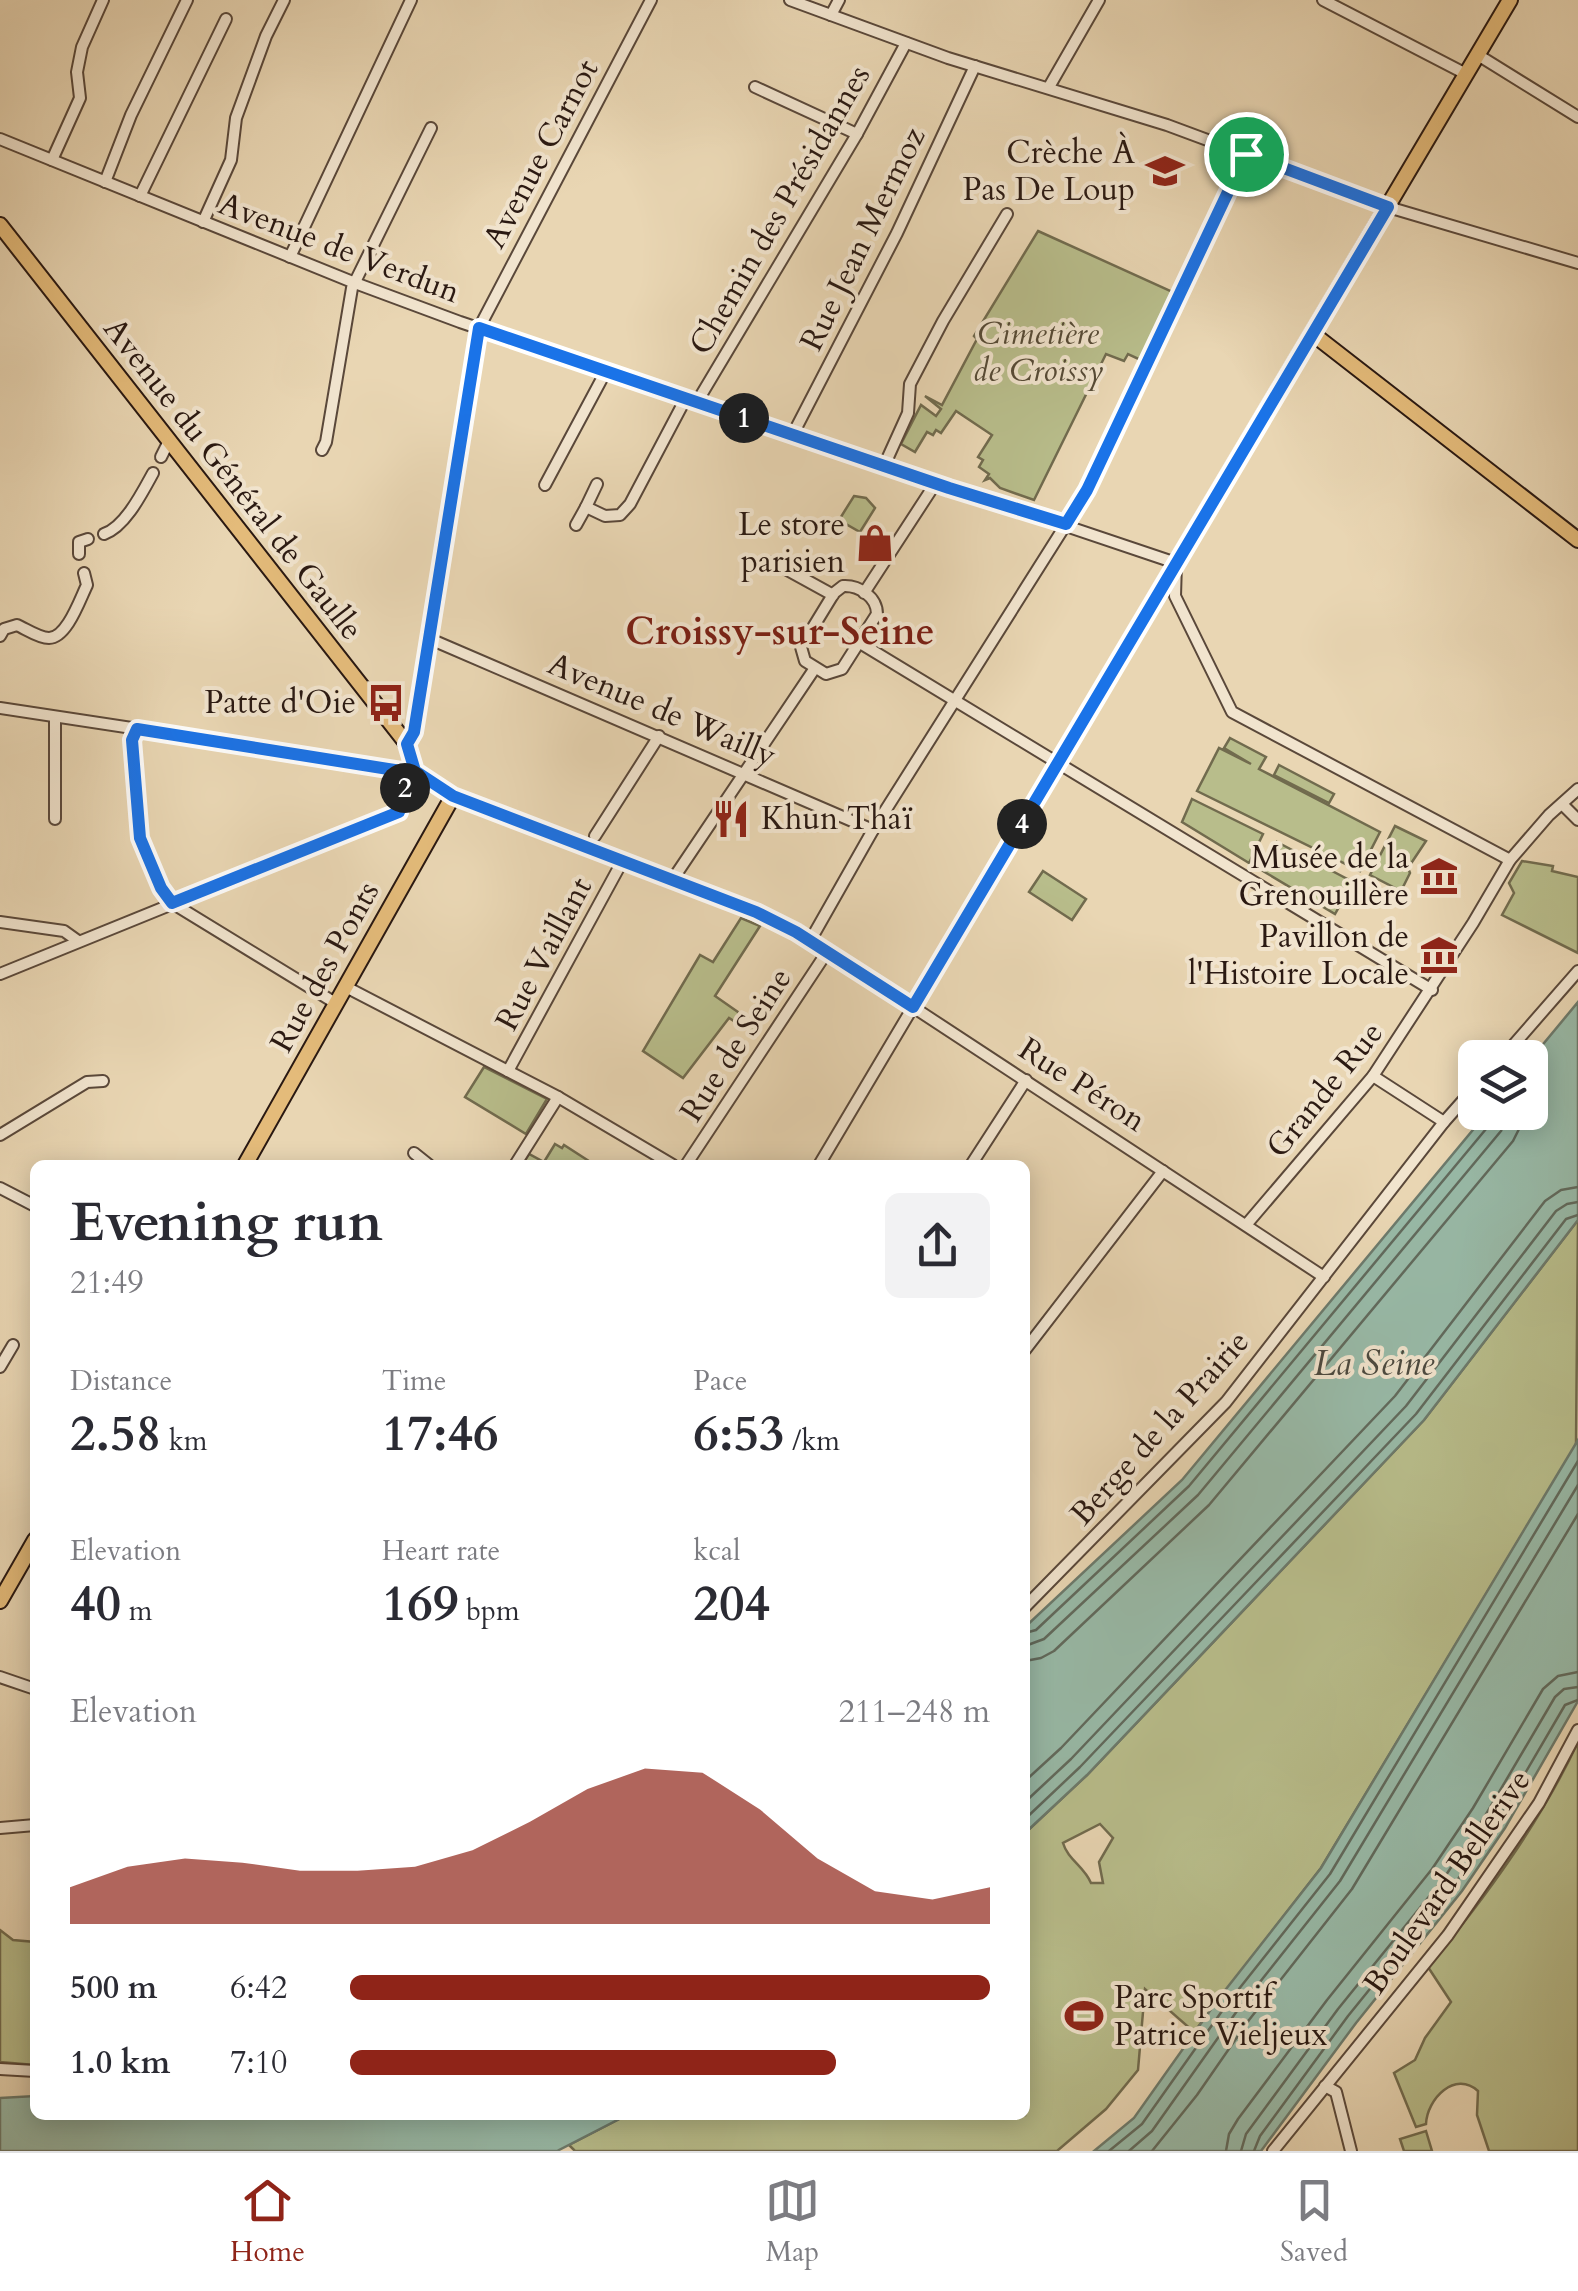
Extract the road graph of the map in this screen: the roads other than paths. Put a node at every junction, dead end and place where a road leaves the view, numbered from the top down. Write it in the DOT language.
graph roads {
  1 [pos="103,0"];
  2 [pos="186,0"];
  3 [pos="284,0"];
  4 [pos="411,0"];
  5 [pos="650,0"];
  6 [pos="790,0"];
  7 [pos="838,0"];
  8 [pos="1099,0"];
  9 [pos="1323,0"];
  10 [pos="1510,0"];
  11 [pos="831,15"];
  12 [pos="226,19"];
  13 [pos="906,43"];
  14 [pos="1478,55"];
  15 [pos="975,66"];
  16 [pos="1466,74"];
  17 [pos="754,86"];
  18 [pos="1049,88"];
  19 [pos="1578,116"];
  20 [pos="431,128"];
  21 [pos="856,134"];
  22 [pos="0,138"];
  23 [pos="1246,154"];
  24 [pos="52,160"];
  25 [pos="104,182"];
  26 [pos="140,196"];
  27 [pos="1388,207"];
  28 [pos="1007,214"];
  29 [pos="204,222"];
  30 [pos="0,225"];
  31 [pos="290,257"];
  32 [pos="1578,263"];
  33 [pos="354,283"];
  34 [pos="479,328"];
  35 [pos="1314,334"];
  36 [pos="606,371"];
  37 [pos="692,400"];
  38 [pos="794,434"];
  39 [pos="169,441"];
  40 [pos="322,450"];
  41 [pos="160,457"];
  42 [pos="884,466"];
  43 [pos="152,473"];
  44 [pos="598,484"];
  45 [pos="936,484"];
  46 [pos="545,486"];
  47 [pos="586,507"];
  48 [pos="1066,524"];
  49 [pos="576,525"];
  50 [pos="104,534"];
  51 [pos="88,539"];
  52 [pos="1578,540"];
  53 [pos="78,554"];
  54 [pos="770,562"];
  55 [pos="1176,563"];
  56 [pos="84,573"];
  57 [pos="864,594"];
  58 [pos="832,595"];
  59 [pos="0,636"];
  60 [pos="430,639"];
  61 [pos="860,642"];
  62 [pos="814,668"];
  63 [pos="954,700"];
  64 [pos="0,708"];
  65 [pos="55,717"];
  66 [pos="137,729"];
  67 [pos="659,736"];
  68 [pos="407,744"];
  69 [pos="1058,762"];
  70 [pos="415,771"];
  71 [pos="743,772"];
  72 [pos="1578,788"];
  73 [pos="453,796"];
  74 [pos="1562,804"];
  75 [pos="55,819"];
  76 [pos="1578,820"];
  77 [pos="873,830"];
  78 [pos="595,836"];
  79 [pos="622,860"];
  80 [pos="1510,860"];
  81 [pos="673,879"];
  82 [pos="172,903"];
  83 [pos="0,922"];
  84 [pos="78,941"];
  85 [pos="810,941"];
  86 [pos="827,952"];
  87 [pos="1578,972"];
  88 [pos="0,974"];
  89 [pos="346,986"];
  90 [pos="1432,990"];
  91 [pos="337,1004"];
  92 [pos="913,1007"];
  93 [pos="1518,1040"];
  94 [pos="508,1071"];
  95 [pos="1373,1076"];
  96 [pos="1026,1080"];
  97 [pos="103,1082"];
  98 [pos="558,1097"];
  99 [pos="1458,1107"];
  100 [pos="1444,1122"];
  101 [pos="0,1135"];
  102 [pos="414,1153"];
  103 [pos="249,1160"];
  104 [pos="423,1160"];
  105 [pos="518,1160"];
  106 [pos="665,1160"];
  107 [pos="689,1160"];
  108 [pos="822,1160"];
  109 [pos="974,1160"];
  110 [pos="1163,1171"];
  111 [pos="0,1188"];
  112 [pos="30,1203"];
  113 [pos="1246,1225"];
  114 [pos="1324,1277"];
  115 [pos="1030,1344"];
  116 [pos="13,1345"];
  117 [pos="0,1367"];
  118 [pos="30,1549"];
  119 [pos="0,1602"];
  120 [pos="1030,1602"];
  121 [pos="0,1677"];
  122 [pos="30,1687"];
  123 [pos="1578,1730"];
  124 [pos="30,1825"];
  125 [pos="0,1828"];
  126 [pos="0,2069"];
  127 [pos="30,2071"];
  128 [pos="1325,2086"];
  129 [pos="1273,2151"];
  130 [pos="1351,2151"];
  1 -- 24 [label="street"];
  2 -- 25 [label="street"];
  3 -- 29 [label="street"];
  4 -- 31 [label="street"];
  5 -- 34 [label="street, Avenue Carnot"];
  6 -- 11 [label="street"];
  7 -- 11 [label="street"];
  8 -- 18 [label="street"];
  9 -- 16 [label="street"];
  10 -- 14 [label="main road"];
  11 -- 13 [label="street"];
  12 -- 26 [label="street"];
  13 -- 15 [label="street"];
  13 -- 21 [label="street, Chemin des Présidannes"];
  14 -- 16 [label="main road"];
  14 -- 19 [label="street"];
  15 -- 18 [label="street"];
  15 -- 38 [label="street, Rue Jean Mermoz"];
  16 -- 27 [label="main road"];
  17 -- 21 [label="street"];
  18 -- 23 [label="street"];
  20 -- 33 [label="street"];
  21 -- 37 [label="street, Chemin des Présidannes"];
  22 -- 24 [label="street, Avenue de Verdun"];
  23 -- 27 [label="street"];
  23 -- 48 [label="street"];
  24 -- 25 [label="street, Avenue de Verdun"];
  25 -- 26 [label="street, Avenue de Verdun"];
  26 -- 29 [label="street, Avenue de Verdun"];
  27 -- 32 [label="street"];
  27 -- 35 [label="main road"];
  28 -- 42 [label="street"];
  29 -- 31 [label="street, Avenue de Verdun"];
  30 -- 39 [label="main road, Avenue du Général de Gaulle"];
  31 -- 33 [label="street, Avenue de Verdun"];
  33 -- 34 [label="street, Avenue de Verdun"];
  33 -- 40 [label="street"];
  34 -- 36 [label="street, Avenue de Verdun"];
  34 -- 60 [label="street, Avenue Carnot"];
  35 -- 52 [label="main road"];
  35 -- 55 [label="main road"];
  36 -- 37 [label="street, Avenue de Verdun"];
  36 -- 46 [label="street"];
  37 -- 38 [label="street, Avenue de Verdun"];
  37 -- 47 [label="street, Chemin des Présidannes"];
  38 -- 42 [label="street, Avenue de Verdun"];
  39 -- 41 [label="street"];
  39 -- 68 [label="main road, Avenue du Général de Gaulle"];
  42 -- 45 [label="street, Avenue de Verdun"];
  43 -- 50 [label="street"];
  44 -- 47 [label="street"];
  45 -- 48 [label="street, Avenue de Verdun"];
  45 -- 57 [label="street"];
  47 -- 49 [label="street"];
  48 -- 55 [label="street, Avenue de Verdun"];
  48 -- 63 [label="street"];
  51 -- 53 [label="street"];
  54 -- 58 [label="street"];
  55 -- 69 [label="main road"];
  55 -- 80 [label="street"];
  56 -- 59 [label="street"];
  57 -- 58 [label="street"];
  57 -- 61 [label="street"];
  58 -- 62 [label="street"];
  60 -- 67 [label="street, Avenue de Wailly"];
  60 -- 68 [label="street, Avenue Carnot"];
  61 -- 62 [label="street"];
  61 -- 63 [label="street"];
  62 -- 71 [label="street"];
  63 -- 69 [label="street"];
  63 -- 77 [label="street"];
  64 -- 65 [label="street"];
  65 -- 66 [label="street"];
  65 -- 75 [label="street"];
  66 -- 70 [label="street"];
  66 -- 82 [label="street"];
  67 -- 71 [label="street, Avenue de Wailly"];
  67 -- 78 [label="street"];
  68 -- 70 [label="main road, Avenue du Général de Gaulle"];
  69 -- 90 [label="street"];
  69 -- 92 [label="main road"];
  70 -- 73 [label="main road, Rue Péron"];
  70 -- 82 [label="street"];
  71 -- 77 [label="street, Avenue de Wailly"];
  71 -- 81 [label="street"];
  72 -- 74 [label="street, Grande Rue"];
  73 -- 79 [label="main road, Rue Péron"];
  73 -- 89 [label="main road, Rue des Ponts"];
  74 -- 76 [label="street"];
  74 -- 80 [label="street, Grande Rue"];
  77 -- 85 [label="street"];
  79 -- 81 [label="main road, Rue Péron"];
  79 -- 94 [label="street, Rue Vaillant"];
  80 -- 90 [label="street, Grande Rue"];
  81 -- 85 [label="main road, Rue Péron"];
  82 -- 84 [label="street"];
  82 -- 91 [label="street"];
  83 -- 84 [label="street"];
  84 -- 88 [label="street"];
  85 -- 86 [label="main road, Rue Péron"];
  86 -- 92 [label="main road, Rue Péron"];
  86 -- 107 [label="street, Rue de Seine"];
  87 -- 93 [label="street"];
  89 -- 91 [label="main road, Rue des Ponts"];
  89 -- 94 [label="street"];
  90 -- 95 [label="street, Grande Rue"];
  91 -- 103 [label="main road, Rue des Ponts"];
  92 -- 96 [label="street, Rue Péron"];
  92 -- 108 [label="street"];
  94 -- 98 [label="street"];
  95 -- 100 [label="street"];
  95 -- 113 [label="street, Grande Rue"];
  96 -- 109 [label="street"];
  96 -- 110 [label="street, Rue Péron"];
  97 -- 101 [label="street"];
  98 -- 105 [label="street"];
  98 -- 106 [label="street"];
  99 -- 100 [label="street, Berge de la Prairie"];
  100 -- 114 [label="street, Berge de la Prairie"];
  102 -- 104 [label="street"];
  110 -- 113 [label="street, Rue Péron"];
  110 -- 115 [label="street"];
  111 -- 112 [label="street"];
  113 -- 114 [label="street, Rue Péron"];
  114 -- 120 [label="street, Berge de la Prairie"];
  116 -- 117 [label="street"];
  118 -- 119 [label="main road"];
  121 -- 122 [label="street"];
  123 -- 128 [label="street, Boulevard Bellerive"];
  124 -- 125 [label="street"];
  126 -- 127 [label="street"];
  128 -- 129 [label="street, Boulevard Bellerive"];
  128 -- 130 [label="street"];
}
